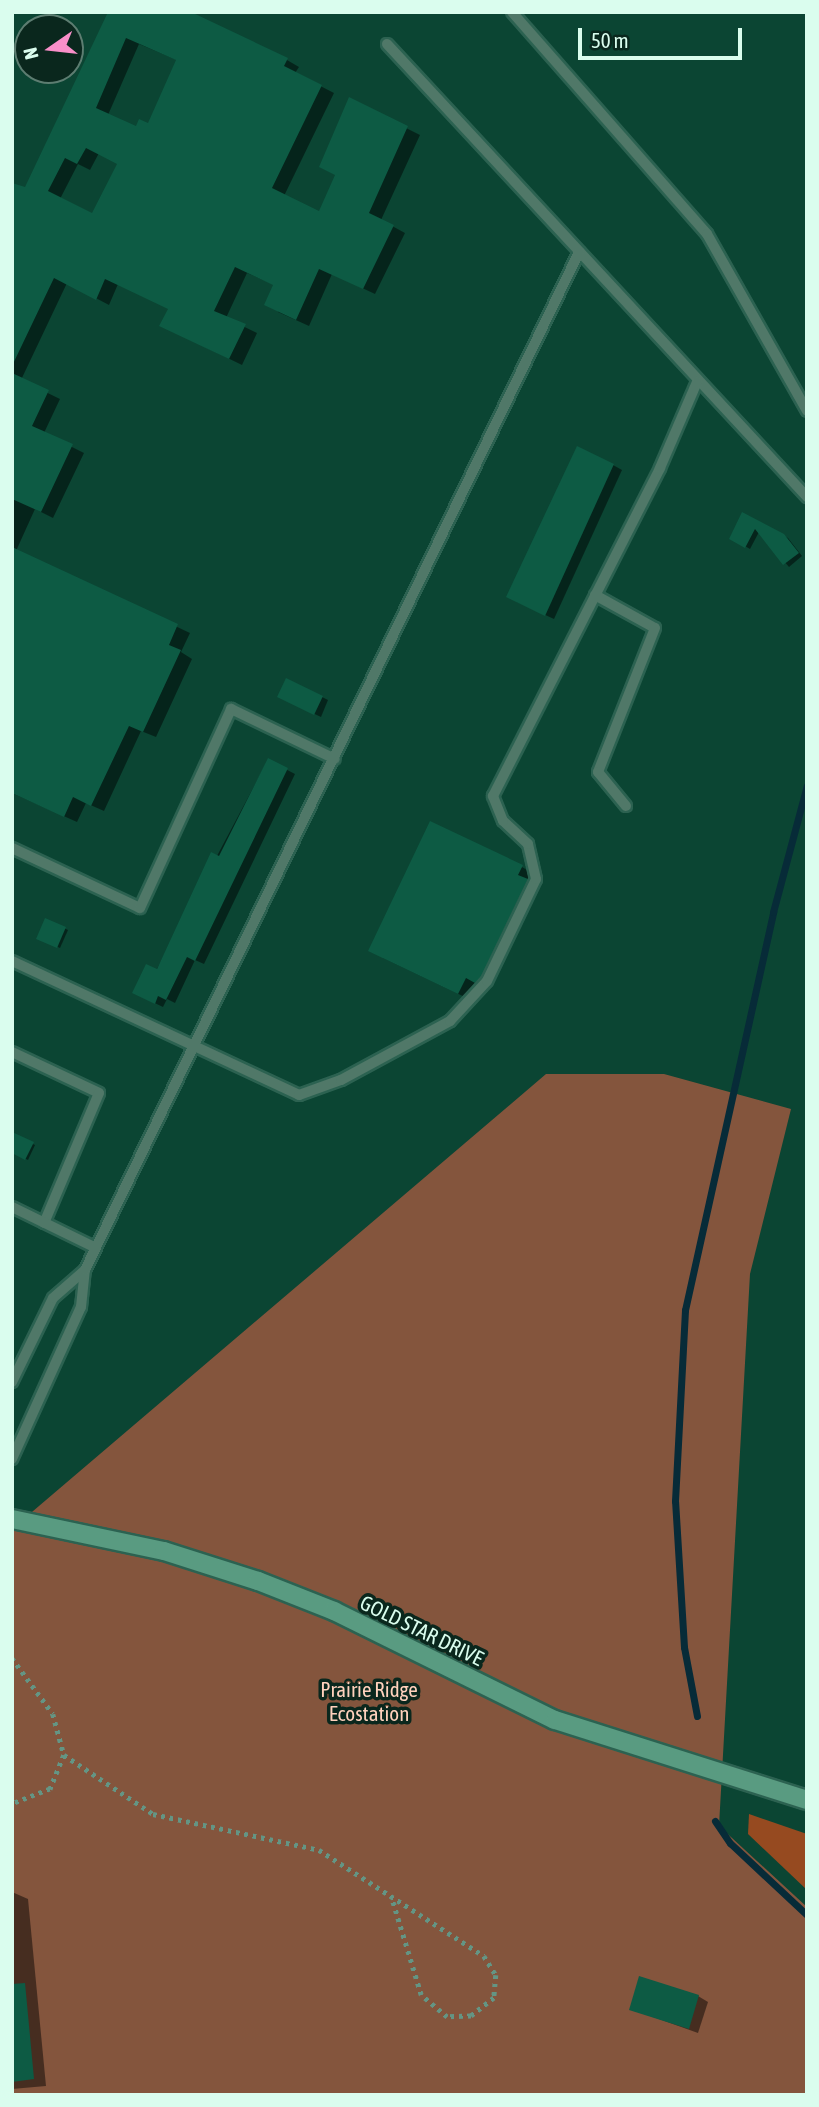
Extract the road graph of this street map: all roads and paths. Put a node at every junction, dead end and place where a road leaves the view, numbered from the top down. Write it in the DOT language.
graph roads {
  1 [pos="512,12"];
  2 [pos="387,44"];
  3 [pos="579,253"];
  4 [pos="697,382"];
  5 [pos="807,411"];
  6 [pos="807,497"];
  7 [pos="595,595"];
  8 [pos="335,759"];
  9 [pos="626,806"];
  10 [pos="12,848"];
  11 [pos="12,961"];
  12 [pos="195,1050"];
  13 [pos="12,1052"];
  14 [pos="12,1207"];
  15 [pos="44,1223"];
  16 [pos="96,1248"];
  17 [pos="85,1270"];
  18 [pos="12,1382"];
  19 [pos="12,1459"];
  20 [pos="12,1519"];
  21 [pos="12,1658"];
  22 [pos="64,1755"];
  23 [pos="807,1800"];
  24 [pos="12,1804"];
  25 [pos="391,1896"];
  1 -- 5 [label="lane"];
  2 -- 3 [label="lane"];
  3 -- 4 [label="lane"];
  3 -- 8 [label="lane"];
  4 -- 6 [label="lane"];
  4 -- 7 [label="lane"];
  7 -- 9 [label="lane"];
  7 -- 12 [label="lane"];
  8 -- 10 [label="lane"];
  8 -- 12 [label="lane"];
  11 -- 12 [label="lane"];
  12 -- 16 [label="lane"];
  13 -- 15 [label="lane"];
  14 -- 15 [label="lane"];
  15 -- 16 [label="lane"];
  16 -- 17 [label="lane"];
  17 -- 18 [label="lane"];
  17 -- 19 [label="lane"];
  20 -- 23 [label="street, GOLD STAR DRIVE"];
  21 -- 22 [label="path"];
  22 -- 24 [label="path"];
  22 -- 25 [label="path"];
  25 -- 25 [label="path"];
}
